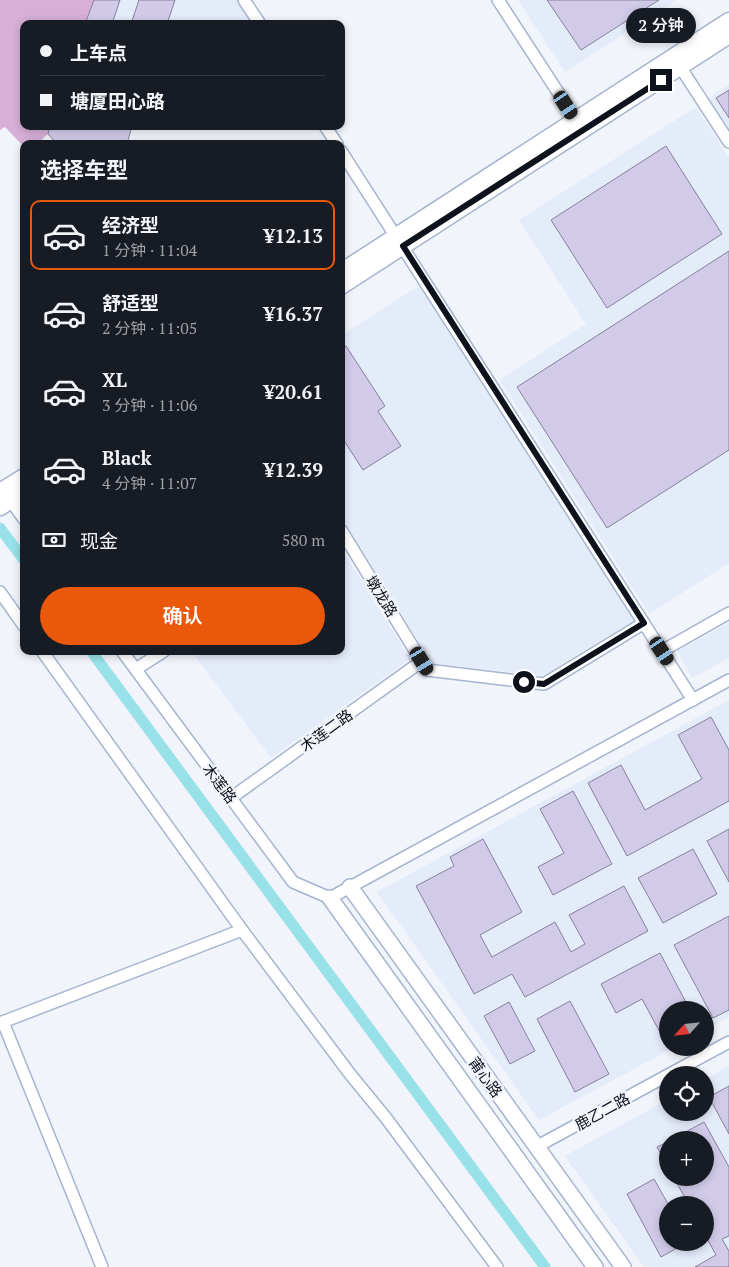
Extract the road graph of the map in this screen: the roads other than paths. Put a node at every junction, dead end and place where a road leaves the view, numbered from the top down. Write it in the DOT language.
graph roads {
  1 [pos="244,0"];
  2 [pos="498,0"];
  3 [pos="257,20"];
  4 [pos="729,21"];
  5 [pos="729,35"];
  6 [pos="677,62"];
  7 [pos="579,125"];
  8 [pos="729,142"];
  9 [pos="345,157"];
  10 [pos="399,242"];
  11 [pos="345,270"];
  12 [pos="345,283"];
  13 [pos="20,481"];
  14 [pos="7,496"];
  15 [pos="20,514"];
  16 [pos="345,538"];
  17 [pos="0,592"];
  18 [pos="729,612"];
  19 [pos="20,620"];
  20 [pos="644,623"];
  21 [pos="662,651"];
  22 [pos="45,655"];
  23 [pos="125,655"];
  24 [pos="158,655"];
  25 [pos="422,661"];
  26 [pos="136,669"];
  27 [pos="729,680"];
  28 [pos="693,700"];
  29 [pos="231,798"];
  30 [pos="350,887"];
  31 [pos="330,898"];
  32 [pos="242,930"];
  33 [pos="1,1022"];
  34 [pos="729,1042"];
  35 [pos="685,1066"];
  36 [pos="659,1080"];
  37 [pos="536,1147"];
  38 [pos="102,1267"];
  39 [pos="497,1267"];
  40 [pos="595,1267"];
  41 [pos="623,1267"];
  1 -- 3 [label="street"];
  2 -- 7 [label="street"];
  4 -- 6 [label="main road"];
  5 -- 6 [label="main road"];
  6 -- 7 [label="main road"];
  6 -- 8 [label="street"];
  7 -- 10 [label="main road"];
  9 -- 10 [label="street"];
  10 -- 11 [label="main road"];
  10 -- 12 [label="main road"];
  10 -- 20 [label="street"];
  13 -- 14 [label="main road"];
  14 -- 15 [label="street"];
  16 -- 25 [label="street, 墩龙路"];
  17 -- 19 [label="street"];
  18 -- 21 [label="street"];
  20 -- 21 [label="street"];
  20 -- 25 [label="street"];
  21 -- 28 [label="street"];
  22 -- 32 [label="street"];
  23 -- 26 [label="street, 木莲路"];
  24 -- 26 [label="street"];
  25 -- 29 [label="street, 木莲二路"];
  26 -- 29 [label="street, 木莲路"];
  27 -- 28 [label="street"];
  28 -- 30 [label="street"];
  29 -- 31 [label="street, 木莲路"];
  30 -- 31 [label="street"];
  30 -- 37 [label="street, 莆心路"];
  31 -- 40 [label="street, 莆心路"];
  32 -- 33 [label="street"];
  32 -- 39 [label="street"];
  33 -- 38 [label="street"];
  34 -- 35 [label="street, 鹿乙二路"];
  36 -- 37 [label="street, 鹿乙二路"];
  37 -- 41 [label="street, 莆心路"];
}
